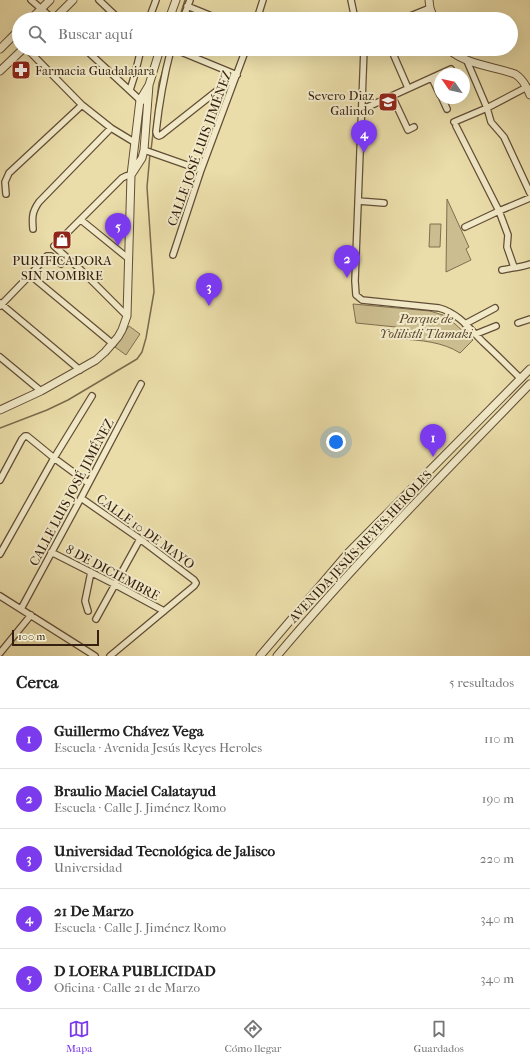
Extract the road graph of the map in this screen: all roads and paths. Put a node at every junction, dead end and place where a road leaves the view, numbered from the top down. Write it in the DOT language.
graph roads {
  1 [pos="31,0"];
  2 [pos="50,0"];
  3 [pos="73,0"];
  4 [pos="99,0"];
  5 [pos="156,0"];
  6 [pos="176,0"];
  7 [pos="263,0"];
  8 [pos="352,0"];
  9 [pos="189,3"];
  10 [pos="429,4"];
  11 [pos="41,10"];
  12 [pos="44,12"];
  13 [pos="60,12"];
  14 [pos="112,12"];
  15 [pos="152,12"];
  16 [pos="172,12"];
  17 [pos="206,12"];
  18 [pos="259,12"];
  19 [pos="354,12"];
  20 [pos="415,12"];
  21 [pos="12,36"];
  22 [pos="1,45"];
  23 [pos="16,56"];
  24 [pos="34,56"];
  25 [pos="93,56"];
  26 [pos="139,56"];
  27 [pos="158,56"];
  28 [pos="171,56"];
  29 [pos="190,56"];
  30 [pos="244,56"];
  31 [pos="364,56"];
  32 [pos="394,56"];
  33 [pos="458,56"];
  34 [pos="467,61"];
  35 [pos="0,71"];
  36 [pos="237,75"];
  37 [pos="432,78"];
  38 [pos="434,82"];
  39 [pos="527,87"];
  40 [pos="408,88"];
  41 [pos="130,90"];
  42 [pos="530,95"];
  43 [pos="392,96"];
  44 [pos="144,101"];
  45 [pos="445,104"];
  46 [pos="82,105"];
  47 [pos="487,108"];
  48 [pos="447,109"];
  49 [pos="361,110"];
  50 [pos="414,127"];
  51 [pos="112,128"];
  52 [pos="134,142"];
  53 [pos="146,151"];
  54 [pos="201,170"];
  55 [pos="131,175"];
  56 [pos="530,193"];
  57 [pos="6,194"];
  58 [pos="530,198"];
  59 [pos="358,201"];
  60 [pos="384,203"];
  61 [pos="499,211"];
  62 [pos="81,220"];
  63 [pos="465,227"];
  64 [pos="33,228"];
  65 [pos="173,255"];
  66 [pos="129,259"];
  67 [pos="61,264"];
  68 [pos="530,264"];
  69 [pos="514,267"];
  70 [pos="502,270"];
  71 [pos="30,275"];
  72 [pos="0,304"];
  73 [pos="495,308"];
  74 [pos="127,316"];
  75 [pos="530,319"];
  76 [pos="518,323"];
  77 [pos="465,324"];
  78 [pos="496,326"];
  79 [pos="476,334"];
  80 [pos="113,344"];
  81 [pos="0,357"];
  82 [pos="530,369"];
  83 [pos="80,370"];
  84 [pos="521,379"];
  85 [pos="141,384"];
  86 [pos="530,384"];
  87 [pos="41,391"];
  88 [pos="92,396"];
  89 [pos="0,410"];
  90 [pos="54,458"];
  91 [pos="0,480"];
  92 [pos="88,484"];
  93 [pos="81,498"];
  94 [pos="140,539"];
  95 [pos="51,552"];
  96 [pos="0,554"];
  97 [pos="91,572"];
  98 [pos="114,584"];
  99 [pos="0,596"];
  100 [pos="311,596"];
  101 [pos="320,606"];
  102 [pos="21,609"];
  103 [pos="88,611"];
  104 [pos="164,611"];
  105 [pos="31,615"];
  106 [pos="96,619"];
  107 [pos="0,653"];
  108 [pos="95,656"];
  109 [pos="110,656"];
  110 [pos="260,656"];
  111 [pos="277,656"];
  1 -- 11 [label="street"];
  2 -- 11 [label="street"];
  3 -- 13 [label="street"];
  4 -- 14 [label="street"];
  5 -- 15 [label="street"];
  6 -- 16 [label="street"];
  7 -- 18 [label="street"];
  8 -- 19 [label="street"];
  9 -- 17 [label="street"];
  10 -- 20 [label="street"];
  11 -- 12 [label="street"];
  21 -- 22 [label="street"];
  23 -- 35 [label="street"];
  24 -- 46 [label="street"];
  25 -- 41 [label="street"];
  26 -- 41 [label="street"];
  27 -- 44 [label="street"];
  28 -- 36 [label="street"];
  29 -- 36 [label="street"];
  30 -- 36 [label="street, CALLE JOSÉ LUIS JIMÉNEZ"];
  31 -- 49 [label="street"];
  32 -- 40 [label="street"];
  33 -- 34 [label="street"];
  34 -- 39 [label="street"];
  34 -- 47 [label="street"];
  36 -- 54 [label="street, CALLE JOSÉ LUIS JIMÉNEZ"];
  37 -- 38 [label="street"];
  37 -- 40 [label="street"];
  39 -- 42 [label="street"];
  39 -- 47 [label="street"];
  40 -- 43 [label="street"];
  41 -- 44 [label="street"];
  43 -- 49 [label="street"];
  43 -- 50 [label="street"];
  44 -- 52 [label="street"];
  44 -- 53 [label="street"];
  45 -- 48 [label="street"];
  46 -- 51 [label="street"];
  46 -- 57 [label="street"];
  47 -- 56 [label="street"];
  47 -- 61 [label="street"];
  49 -- 59 [label="street"];
  51 -- 52 [label="street"];
  51 -- 64 [label="street"];
  52 -- 55 [label="street"];
  53 -- 54 [label="street"];
  53 -- 55 [label="street"];
  54 -- 65 [label="street, CALLE JOSÉ LUIS JIMÉNEZ"];
  55 -- 62 [label="street"];
  55 -- 66 [label="street"];
  58 -- 61 [label="street"];
  59 -- 60 [label="street"];
  59 -- 77 [label="street"];
  61 -- 63 [label="street"];
  61 -- 69 [label="street"];
  62 -- 66 [label="street"];
  62 -- 74 [label="street"];
  66 -- 74 [label="street"];
  67 -- 71 [label="street"];
  68 -- 69 [label="street"];
  69 -- 70 [label="street"];
  71 -- 72 [label="street"];
  71 -- 80 [label="street"];
  72 -- 83 [label="street"];
  73 -- 77 [label="street"];
  74 -- 80 [label="street"];
  75 -- 76 [label="street"];
  77 -- 79 [label="street"];
  78 -- 79 [label="street"];
  79 -- 84 [label="street"];
  80 -- 83 [label="street"];
  81 -- 87 [label="street"];
  82 -- 84 [label="street, AVENIDA JESÚS REYES HEROLES"];
  83 -- 87 [label="street"];
  84 -- 86 [label="street"];
  84 -- 100 [label="street, AVENIDA JESÚS REYES HEROLES"];
  85 -- 92 [label="street, CALLE LUIS JOSÉ JIMÉNEZ"];
  86 -- 101 [label="street, AVENIDA JESÚS REYES HEROLES"];
  87 -- 89 [label="street"];
  88 -- 90 [label="street"];
  90 -- 91 [label="street, CALLE 10 DE MAYO"];
  90 -- 92 [label="street, CALLE 10 DE MAYO"];
  90 -- 96 [label="street"];
  92 -- 93 [label="street, CALLE LUIS JOSÉ JIMÉNEZ"];
  93 -- 94 [label="street, CALLE 10 DE MAYO"];
  93 -- 95 [label="street, CALLE LUIS JOSÉ JIMÉNEZ"];
  94 -- 98 [label="street"];
  94 -- 104 [label="street, CALLE 10 DE MAYO"];
  95 -- 97 [label="street, 8 DE DICIEMBRE"];
  95 -- 102 [label="street, CALLE LUIS JOSÉ JIMÉNEZ"];
  97 -- 98 [label="street, 8 DE DICIEMBRE"];
  97 -- 103 [label="street"];
  98 -- 104 [label="street, 8 DE DICIEMBRE"];
  98 -- 106 [label="street"];
  99 -- 102 [label="street"];
  100 -- 101 [label="street"];
  100 -- 110 [label="street, AVENIDA JESÚS REYES HEROLES"];
  101 -- 111 [label="street, AVENIDA JESÚS REYES HEROLES"];
  102 -- 105 [label="street"];
  104 -- 109 [label="street"];
  105 -- 107 [label="street"];
  105 -- 108 [label="street"];
}
